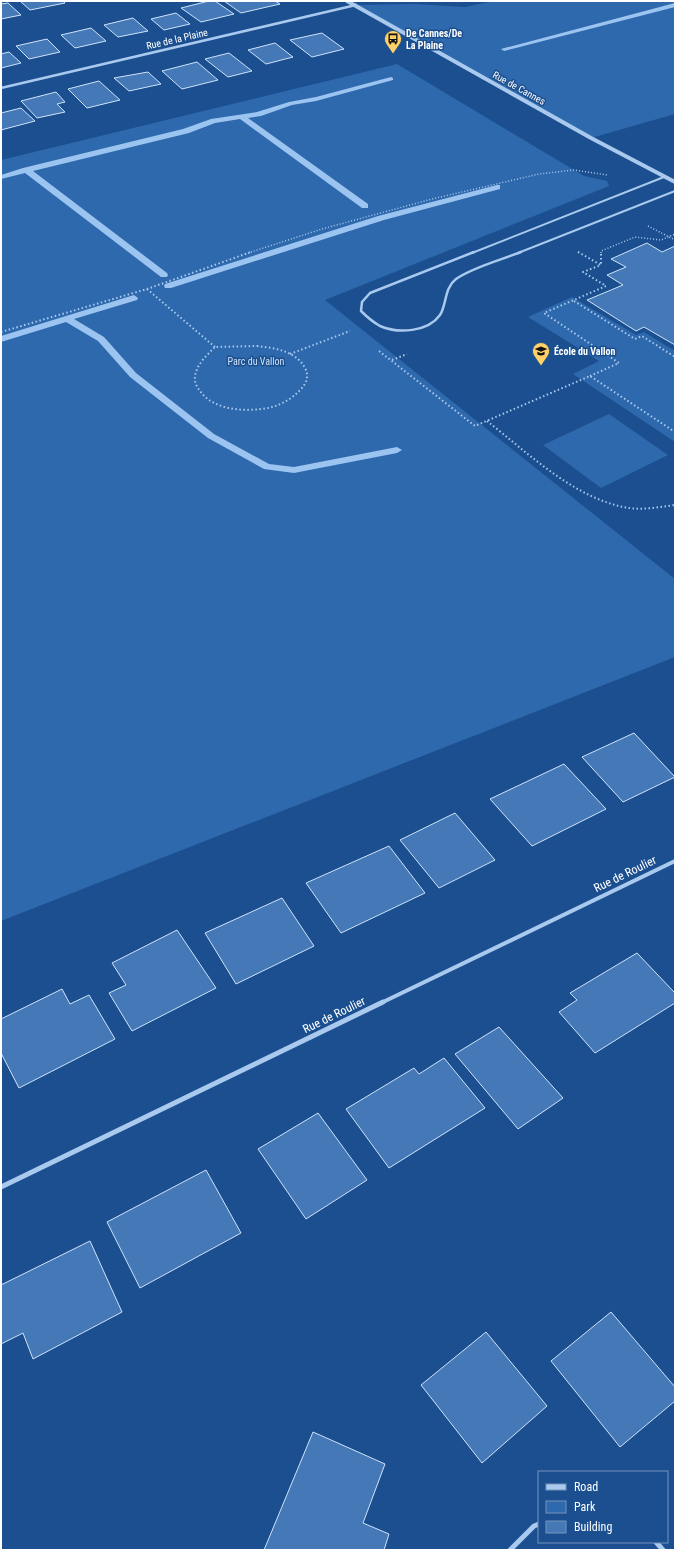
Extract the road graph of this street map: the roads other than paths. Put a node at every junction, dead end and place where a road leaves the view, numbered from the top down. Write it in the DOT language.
graph roads {
  1 [pos="347,1"];
  2 [pos="356,5"];
  3 [pos="1,88"];
  4 [pos="664,176"];
  5 [pos="675,182"];
  6 [pos="675,191"];
  7 [pos="675,861"];
  8 [pos="1,1187"];
  9 [pos="538,1524"];
  10 [pos="510,1550"];
  1 -- 2 [label="street, Rue de Cannes"];
  2 -- 3 [label="street, Rue de la Plaine"];
  2 -- 4 [label="street, Rue de Cannes"];
  4 -- 5 [label="street, Rue de Cannes"];
  4 -- 6 [label="lane"];
  7 -- 8 [label="street, Rue de Roulier"];
  9 -- 10 [label="street"];
}
